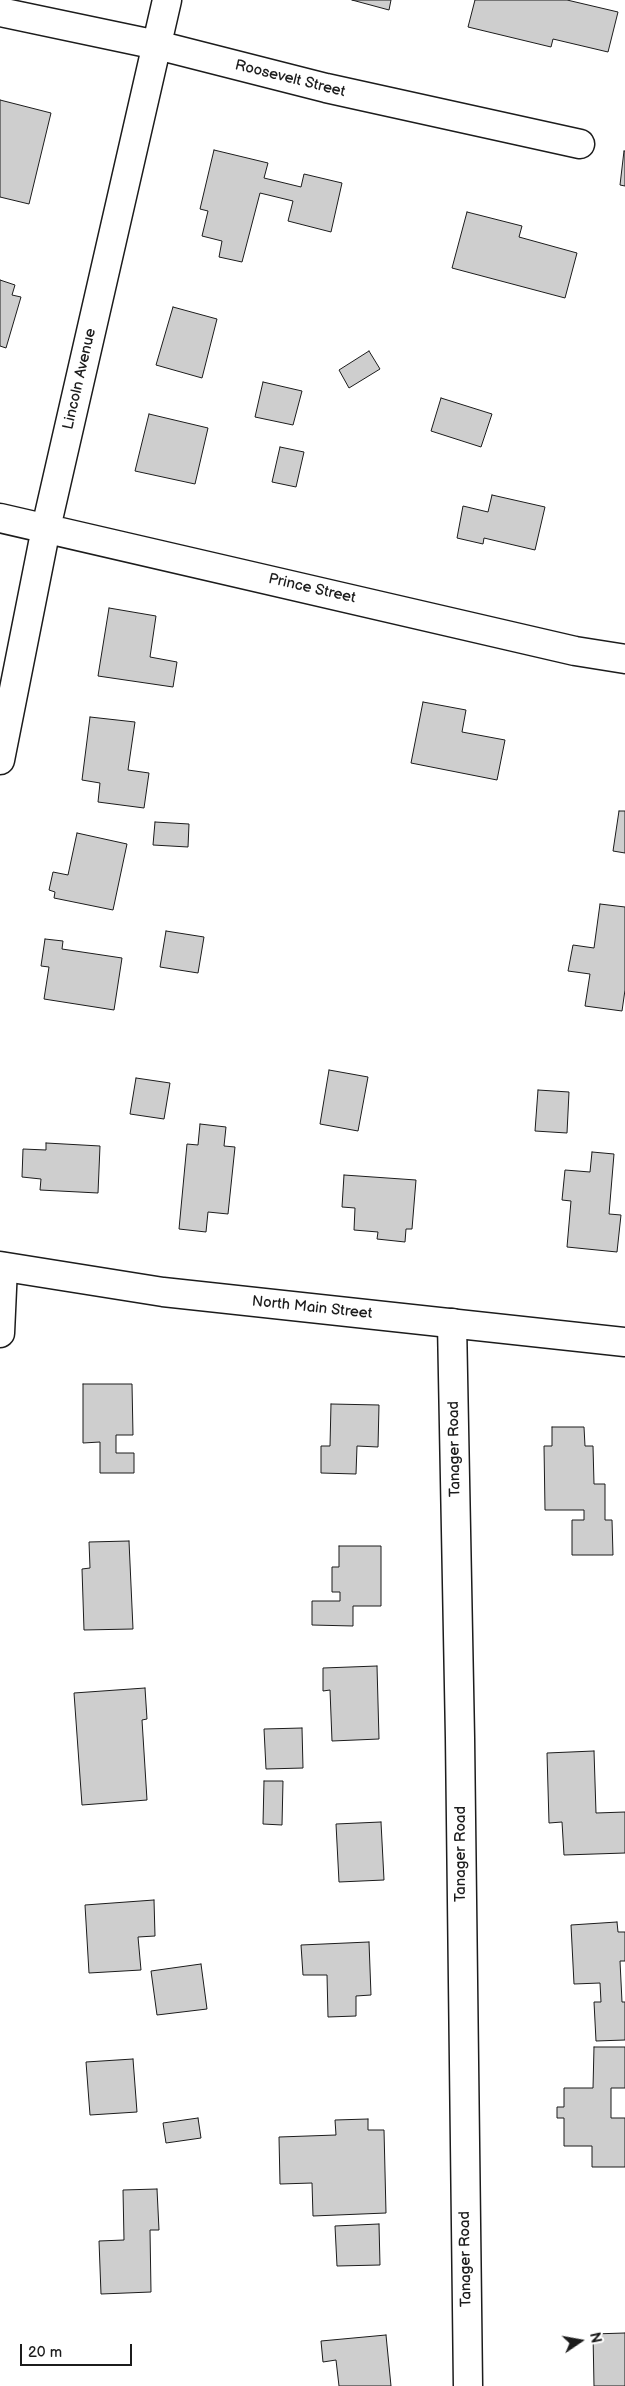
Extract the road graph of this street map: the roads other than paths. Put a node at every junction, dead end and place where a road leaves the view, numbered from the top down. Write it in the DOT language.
graph roads {
  1 [pos="167,0"];
  2 [pos="0,12"];
  3 [pos="157,45"];
  4 [pos="580,144"];
  5 [pos="0,518"];
  6 [pos="46,528"];
  7 [pos="625,659"];
  8 [pos="0,760"];
  9 [pos="1,1266"];
  10 [pos="452,1323"];
  11 [pos="0,1333"];
  12 [pos="625,1342"];
  13 [pos="468,2386"];
  1 -- 3 [label="street, Lincoln Avenue"];
  2 -- 3 [label="street, Roosevelt Street"];
  3 -- 4 [label="street, Roosevelt Street"];
  3 -- 6 [label="street, Lincoln Avenue"];
  5 -- 6 [label="street, Prince Street"];
  6 -- 7 [label="street, Prince Street"];
  6 -- 8 [label="street, Lincoln Avenue"];
  9 -- 10 [label="street, North Main Street"];
  9 -- 11 [label="street"];
  10 -- 12 [label="street, North Main Street"];
  10 -- 13 [label="street, Tanager Road"];
}
